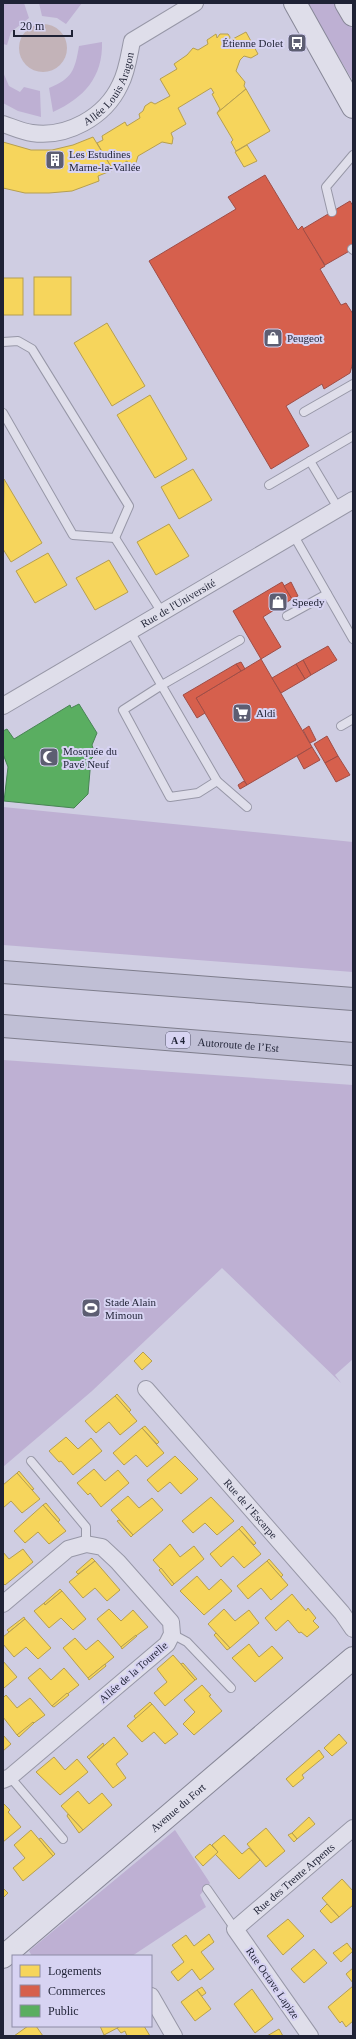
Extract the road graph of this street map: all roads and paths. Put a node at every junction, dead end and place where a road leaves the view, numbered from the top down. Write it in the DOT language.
graph roads {
  1 [pos="195,3"];
  2 [pos="295,3"];
  3 [pos="346,3"];
  4 [pos="353,15"];
  5 [pos="353,107"];
  6 [pos="3,124"];
  7 [pos="353,155"];
  8 [pos="332,212"];
  9 [pos="3,342"];
  10 [pos="353,384"];
  11 [pos="304,412"];
  12 [pos="3,413"];
  13 [pos="353,436"];
  14 [pos="310,461"];
  15 [pos="269,485"];
  16 [pos="353,500"];
  17 [pos="338,508"];
  18 [pos="294,536"];
  19 [pos="115,538"];
  20 [pos="327,594"];
  21 [pos="161,611"];
  22 [pos="287,616"];
  23 [pos="130,631"];
  24 [pos="353,639"];
  25 [pos="240,640"];
  26 [pos="162,685"];
  27 [pos="3,706"];
  28 [pos="353,719"];
  29 [pos="341,726"];
  30 [pos="217,781"];
  31 [pos="247,807"];
  32 [pos="3,972"];
  33 [pos="353,999"];
  34 [pos="3,1026"];
  35 [pos="353,1054"];
  36 [pos="146,1389"];
  37 [pos="31,1461"];
  38 [pos="86,1544"];
  39 [pos="3,1604"];
  40 [pos="353,1629"];
  41 [pos="172,1634"];
  42 [pos="353,1658"];
  43 [pos="231,1688"];
  44 [pos="6,1779"];
  45 [pos="353,1828"];
  46 [pos="63,1839"];
  47 [pos="207,1889"];
  48 [pos="235,1929"];
  49 [pos="3,1957"];
  50 [pos="152,1998"];
  51 [pos="174,2036"];
  52 [pos="310,2036"];
  1 -- 6 [label="street, Allée Louis Aragon"];
  2 -- 5 [label="main road"];
  3 -- 4 [label="main road"];
  7 -- 8 [label="lane"];
  9 -- 19 [label="lane"];
  10 -- 11 [label="lane"];
  12 -- 19 [label="lane"];
  13 -- 14 [label="lane"];
  14 -- 15 [label="lane"];
  14 -- 17 [label="lane"];
  16 -- 17 [label="street, Rue de l'Université"];
  17 -- 18 [label="street, Rue de l'Université"];
  18 -- 20 [label="lane"];
  18 -- 21 [label="street, Rue de l'Université"];
  19 -- 21 [label="lane"];
  20 -- 22 [label="lane"];
  20 -- 24 [label="lane"];
  21 -- 23 [label="street, Rue de l'Université"];
  23 -- 26 [label="lane"];
  23 -- 27 [label="street, Rue de l'Université"];
  25 -- 26 [label="lane"];
  26 -- 30 [label="lane"];
  26 -- 30 [label="lane"];
  28 -- 29 [label="lane"];
  30 -- 31 [label="lane"];
  32 -- 33 [label="highway"];
  34 -- 35 [label="highway, Autoroute de l’Est / A 4"];
  36 -- 40 [label="street, Rue de l’Escarpe"];
  37 -- 38 [label="lane"];
  38 -- 39 [label="street"];
  38 -- 41 [label="street, Allée de la Tourelle"];
  41 -- 43 [label="lane"];
  41 -- 44 [label="street, Allée de la Tourelle"];
  42 -- 49 [label="main road, Avenue du Fort"];
  44 -- 46 [label="lane"];
  45 -- 48 [label="street, Rue des Trente Arpents"];
  47 -- 48 [label="lane"];
  48 -- 52 [label="street, Rue Octave Lapize"];
  50 -- 51 [label="street"];
}
